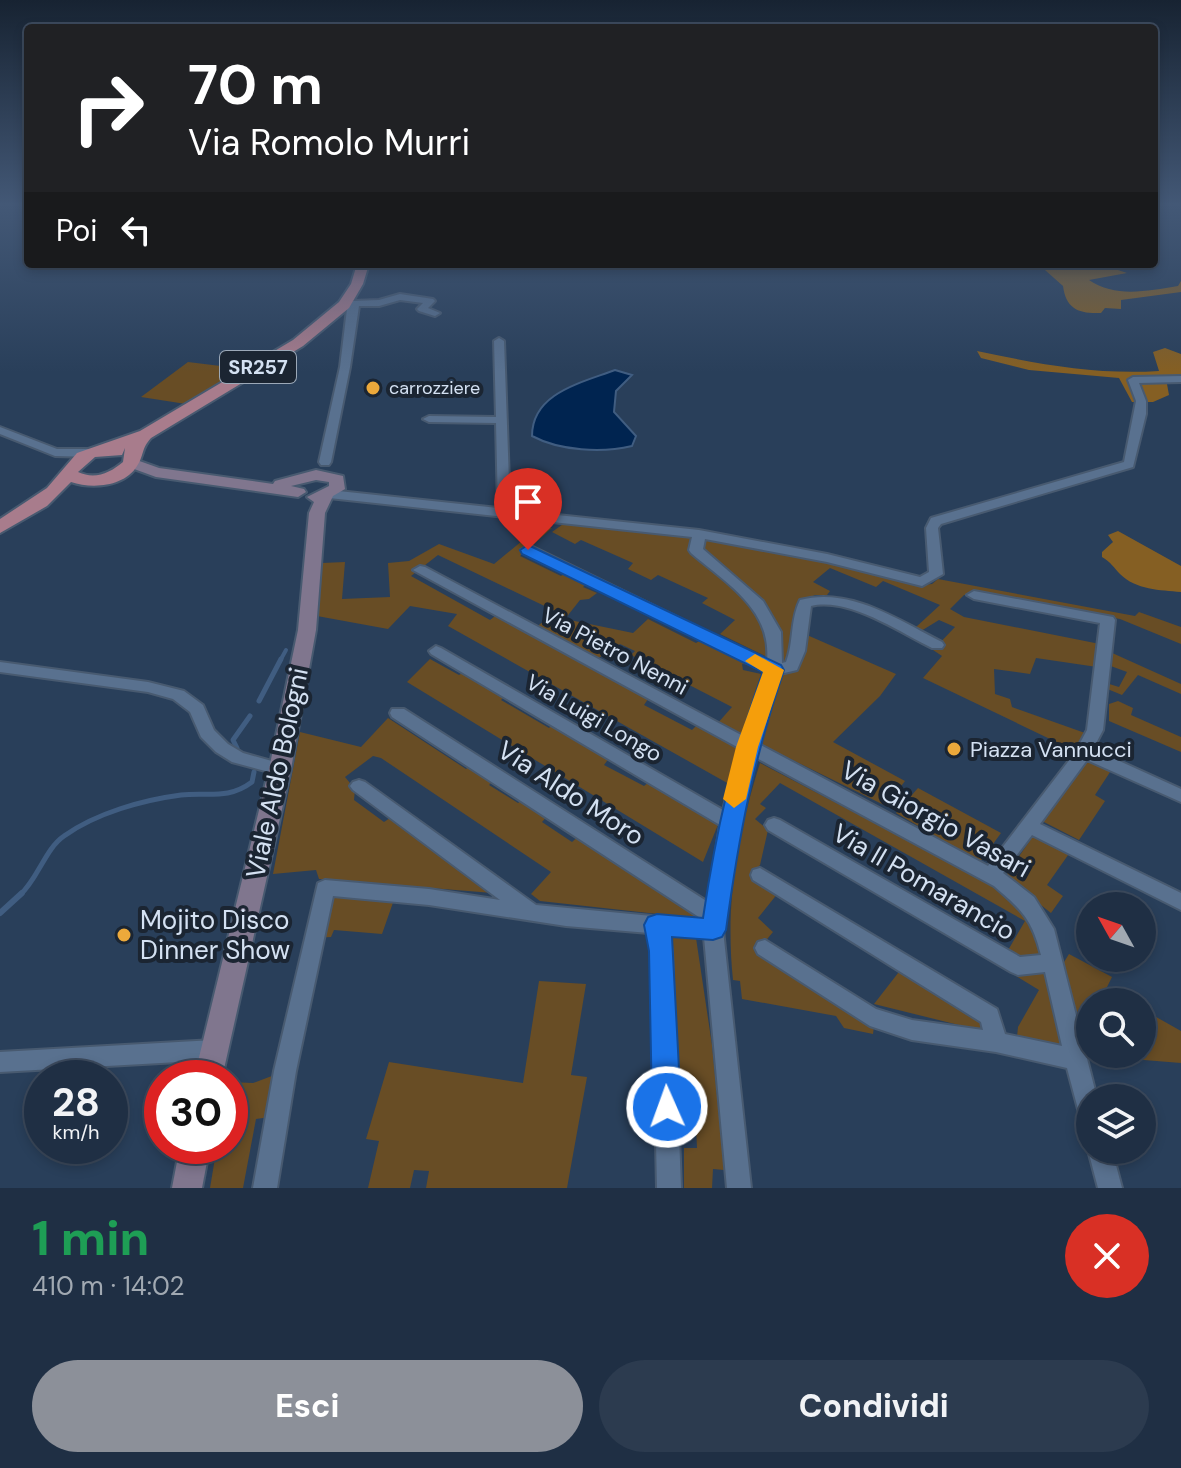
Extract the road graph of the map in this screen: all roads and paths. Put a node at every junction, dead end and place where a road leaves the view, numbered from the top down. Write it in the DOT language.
graph roads {
  1 [pos="362,268"];
  2 [pos="435,313"];
  3 [pos="499,341"];
  4 [pos="1181,379"];
  5 [pos="429,419"];
  6 [pos="500,420"];
  7 [pos="0,430"];
  8 [pos="146,434"];
  9 [pos="55,452"];
  10 [pos="98,452"];
  11 [pos="131,460"];
  12 [pos="68,471"];
  13 [pos="156,472"];
  14 [pos="116,476"];
  15 [pos="95,481"];
  16 [pos="303,486"];
  17 [pos="328,488"];
  18 [pos="46,498"];
  19 [pos="504,514"];
  20 [pos="0,527"];
  21 [pos="699,534"];
  22 [pos="528,550"];
  23 [pos="420,570"];
  24 [pos="974,595"];
  25 [pos="937,645"];
  26 [pos="436,651"];
  27 [pos="0,667"];
  28 [pos="774,670"];
  29 [pos="398,713"];
  30 [pos="747,747"];
  31 [pos="1083,751"];
  32 [pos="280,769"];
  33 [pos="359,786"];
  34 [pos="1181,796"];
  35 [pos="729,822"];
  36 [pos="774,825"];
  37 [pos="1029,826"];
  38 [pos="760,875"];
  39 [pos="991,876"];
  40 [pos="1181,902"];
  41 [pos="530,912"];
  42 [pos="714,924"];
  43 [pos="657,925"];
  44 [pos="765,948"];
  45 [pos="1052,963"];
  46 [pos="996,1042"];
  47 [pos="214,1050"];
  48 [pos="1074,1059"];
  49 [pos="212,1060"];
  50 [pos="0,1062"];
  51 [pos="1081,1084"];
  52 [pos="192,1164"];
  53 [pos="1104,1164"];
  54 [pos="187,1188"];
  55 [pos="265,1188"];
  56 [pos="669,1188"];
  57 [pos="739,1188"];
  58 [pos="1110,1188"];
  1 -- 8 [label="main road, SR257"];
  2 -- 17 [label="street"];
  3 -- 6 [label="street"];
  4 -- 21 [label="street"];
  5 -- 6 [label="street"];
  6 -- 19 [label="street"];
  7 -- 9 [label="street"];
  8 -- 10 [label="main road, SR257"];
  8 -- 11 [label="main road, SR257"];
  9 -- 10 [label="street"];
  9 -- 12 [label="street"];
  10 -- 11 [label="main road"];
  10 -- 12 [label="main road, SR257"];
  11 -- 13 [label="main road"];
  11 -- 14 [label="main road, SR257"];
  12 -- 15 [label="main road"];
  12 -- 18 [label="main road, SR257"];
  13 -- 14 [label="main road"];
  13 -- 16 [label="main road"];
  14 -- 15 [label="main road, SR257"];
  15 -- 18 [label="main road, SR257"];
  16 -- 17 [label="main road"];
  16 -- 17 [label="main road"];
  17 -- 19 [label="street"];
  17 -- 32 [label="main road, Viale Aldo Bologni"];
  18 -- 20 [label="main road, SR257"];
  19 -- 21 [label="street"];
  21 -- 28 [label="street"];
  22 -- 28 [label="street"];
  23 -- 30 [label="street, Via Pietro Nenni"];
  24 -- 31 [label="street"];
  25 -- 28 [label="street"];
  26 -- 35 [label="street, Via Luigi Longo"];
  27 -- 32 [label="street"];
  28 -- 30 [label="street"];
  29 -- 42 [label="street, Via Aldo Moro"];
  30 -- 35 [label="street"];
  30 -- 39 [label="street, Via Giorgio Vasari"];
  31 -- 34 [label="street"];
  31 -- 37 [label="street"];
  32 -- 47 [label="main road, Viale Aldo Bologni"];
  33 -- 41 [label="street"];
  35 -- 42 [label="street"];
  36 -- 45 [label="street, Via Il Pomarancio"];
  37 -- 39 [label="street"];
  37 -- 40 [label="street"];
  38 -- 46 [label="street"];
  39 -- 45 [label="street, Via Giorgio Vasari"];
  41 -- 43 [label="street"];
  41 -- 55 [label="street"];
  42 -- 43 [label="street"];
  42 -- 57 [label="street"];
  43 -- 56 [label="street"];
  44 -- 46 [label="street"];
  45 -- 48 [label="street, Via Giorgio Vasari"];
  46 -- 48 [label="street"];
  47 -- 49 [label="main road, Viale Aldo Bologni"];
  47 -- 50 [label="street"];
  48 -- 51 [label="street, Via Giorgio Vasari"];
  52 -- 54 [label="main road"];
  53 -- 58 [label="street"];
}
